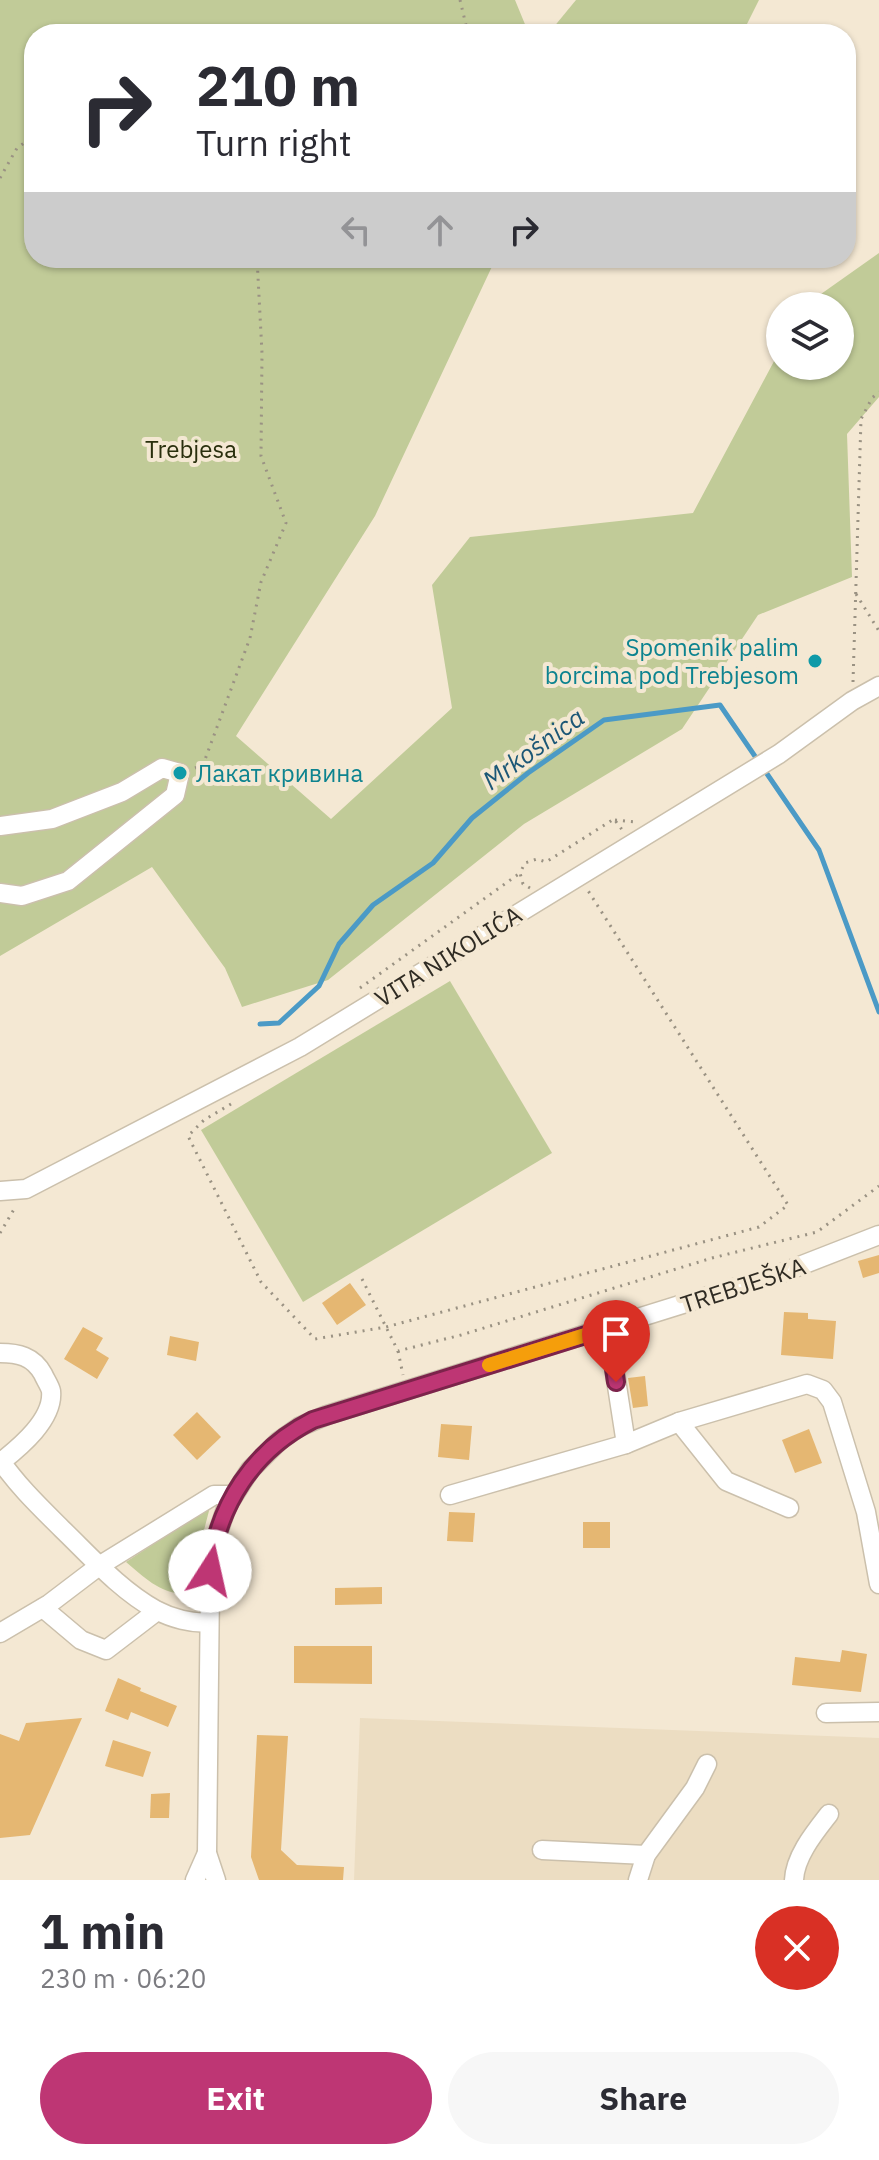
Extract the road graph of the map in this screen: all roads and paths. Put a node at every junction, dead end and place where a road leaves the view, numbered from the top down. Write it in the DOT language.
graph roads {
  1 [pos="460,0"];
  2 [pos="466,24"];
  3 [pos="24,143"];
  4 [pos="0,178"];
  5 [pos="258,268"];
  6 [pos="879,392"];
  7 [pos="856,594"];
  8 [pos="879,631"];
  9 [pos="879,686"];
  10 [pos="852,701"];
  11 [pos="192,769"];
  12 [pos="0,826"];
  13 [pos="632,843"];
  14 [pos="520,873"];
  15 [pos="579,876"];
  16 [pos="0,893"];
  17 [pos="540,900"];
  18 [pos="350,996"];
  19 [pos="231,1103"];
  20 [pos="879,1186"];
  21 [pos="26,1189"];
  22 [pos="0,1191"];
  23 [pos="0,1233"];
  24 [pos="879,1235"];
  25 [pos="362,1279"];
  26 [pos="386,1327"];
  27 [pos="608,1328"];
  28 [pos="398,1351"];
  29 [pos="0,1353"];
  30 [pos="406,1390"];
  31 [pos="679,1422"];
  32 [pos="626,1444"];
  33 [pos="1,1461"];
  34 [pos="232,1495"];
  35 [pos="450,1495"];
  36 [pos="789,1508"];
  37 [pos="99,1566"];
  38 [pos="879,1584"];
  39 [pos="43,1608"];
  40 [pos="157,1611"];
  41 [pos="209,1622"];
  42 [pos="0,1633"];
  43 [pos="879,1712"];
  44 [pos="826,1713"];
  45 [pos="707,1764"];
  46 [pos="829,1814"];
  47 [pos="542,1850"];
  48 [pos="207,1853"];
  49 [pos="646,1855"];
  50 [pos="195,1880"];
  51 [pos="216,1880"];
  52 [pos="638,1880"];
  53 [pos="794,1880"];
  1 -- 2 [label="path"];
  3 -- 4 [label="path"];
  5 -- 11 [label="path"];
  6 -- 7 [label="path"];
  7 -- 8 [label="path"];
  7 -- 10 [label="path"];
  9 -- 10 [label="street, VITA NIKOLIĆA"];
  10 -- 13 [label="street, VITA NIKOLIĆA"];
  12 -- 16 [label="street"];
  13 -- 14 [label="path"];
  13 -- 15 [label="street, VITA NIKOLIĆA"];
  14 -- 17 [label="path"];
  14 -- 18 [label="path"];
  15 -- 17 [label="street, VITA NIKOLIĆA"];
  15 -- 26 [label="path"];
  17 -- 21 [label="street, VITA NIKOLIĆA"];
  19 -- 26 [label="path"];
  20 -- 28 [label="path"];
  21 -- 22 [label="street, VITA NIKOLIĆA"];
  21 -- 23 [label="path"];
  24 -- 27 [label="street, TREBJEŠKA"];
  25 -- 26 [label="path"];
  26 -- 28 [label="path"];
  27 -- 30 [label="street, TREBJEŠKA"];
  27 -- 32 [label="street"];
  28 -- 30 [label="path"];
  29 -- 33 [label="street"];
  30 -- 34 [label="street, TREBJEŠKA"];
  31 -- 32 [label="street"];
  31 -- 36 [label="street"];
  31 -- 38 [label="street"];
  32 -- 35 [label="street"];
  33 -- 37 [label="street"];
  34 -- 37 [label="street"];
  34 -- 41 [label="street, TREBJEŠKA"];
  37 -- 39 [label="street"];
  37 -- 40 [label="street"];
  39 -- 40 [label="street"];
  39 -- 42 [label="street"];
  40 -- 41 [label="street"];
  41 -- 48 [label="street, TREBJEŠKA"];
  43 -- 44 [label="street"];
  45 -- 49 [label="street"];
  46 -- 53 [label="street"];
  47 -- 49 [label="street"];
  48 -- 50 [label="street"];
  48 -- 51 [label="street"];
  49 -- 52 [label="street"];
}
